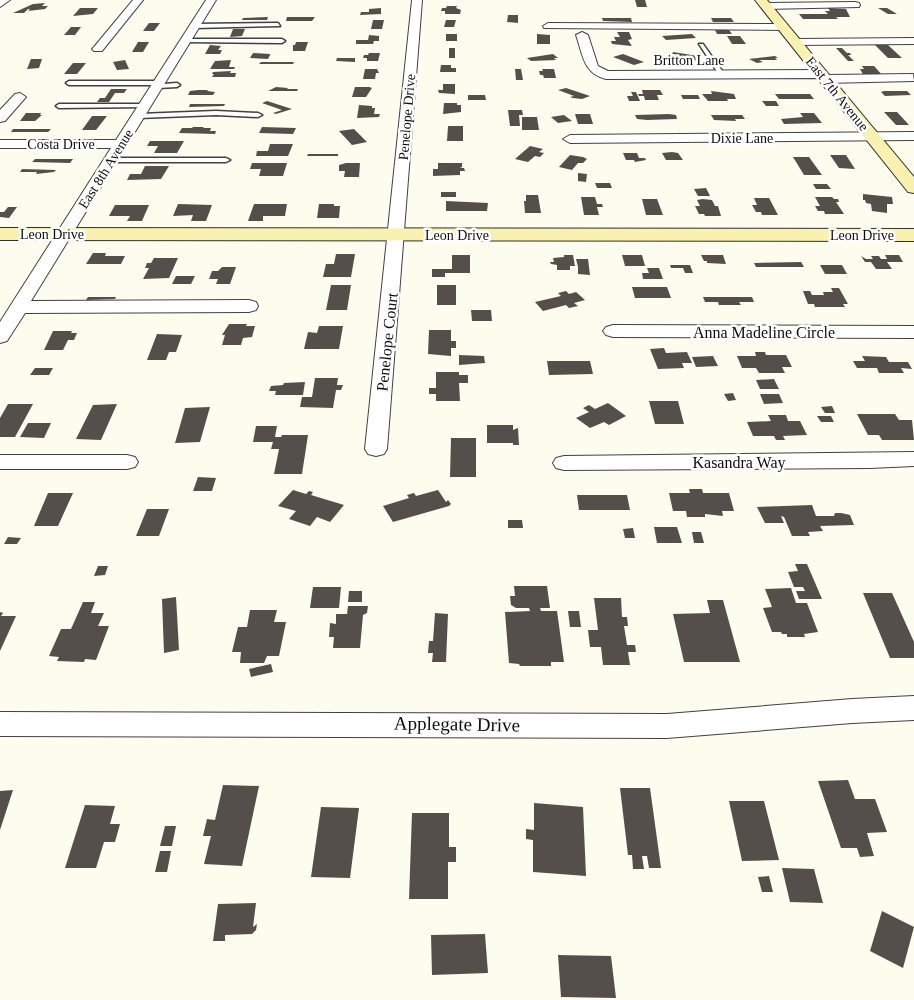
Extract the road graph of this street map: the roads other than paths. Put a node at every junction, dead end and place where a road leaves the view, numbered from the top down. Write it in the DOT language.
graph roads {
  1 [pos="5,0"];
  2 [pos="138,0"];
  3 [pos="211,0"];
  4 [pos="417,0"];
  5 [pos="763,3"];
  6 [pos="0,4"];
  7 [pos="856,5"];
  8 [pos="278,25"];
  9 [pos="195,26"];
  10 [pos="548,26"];
  11 [pos="783,27"];
  12 [pos="582,35"];
  13 [pos="186,40"];
  14 [pos="282,41"];
  15 [pos="914,41"];
  16 [pos="795,42"];
  17 [pos="701,46"];
  18 [pos="98,49"];
  19 [pos="722,75"];
  20 [pos="825,79"];
  21 [pos="913,81"];
  22 [pos="69,83"];
  23 [pos="159,84"];
  24 [pos="177,85"];
  25 [pos="20,97"];
  26 [pos="59,106"];
  27 [pos="143,111"];
  28 [pos="258,115"];
  29 [pos="0,118"];
  30 [pos="914,136"];
  31 [pos="872,137"];
  32 [pos="570,139"];
  33 [pos="0,144"];
  34 [pos="122,144"];
  35 [pos="111,160"];
  36 [pos="226,160"];
  37 [pos="914,188"];
  38 [pos="0,234"];
  39 [pos="64,234"];
  40 [pos="397,235"];
  41 [pos="914,235"];
  42 [pos="249,306"];
  43 [pos="19,307"];
  44 [pos="613,331"];
  45 [pos="914,332"];
  46 [pos="0,337"];
  47 [pos="376,449"];
  48 [pos="914,459"];
  49 [pos="0,462"];
  50 [pos="128,462"];
  51 [pos="564,463"];
  52 [pos="914,708"];
  53 [pos="0,724"];
  1 -- 6 [label="street"];
  2 -- 18 [label="street"];
  3 -- 9 [label="street, East 8th Avenue"];
  4 -- 40 [label="street, Penelope Drive"];
  5 -- 7 [label="street"];
  5 -- 11 [label="street, East 7th Avenue"];
  8 -- 9 [label="lane"];
  9 -- 13 [label="street, East 8th Avenue"];
  10 -- 11 [label="street"];
  11 -- 16 [label="street, East 7th Avenue"];
  12 -- 19 [label="street, Britton Lane"];
  13 -- 14 [label="lane"];
  13 -- 23 [label="street, East 8th Avenue"];
  15 -- 16 [label="street"];
  16 -- 20 [label="street, East 7th Avenue"];
  17 -- 19 [label="lane"];
  19 -- 20 [label="street, Britton Lane"];
  20 -- 21 [label="street, Britton Lane"];
  20 -- 31 [label="street, East 7th Avenue"];
  22 -- 23 [label="lane"];
  23 -- 24 [label="lane"];
  23 -- 27 [label="street, East 8th Avenue"];
  25 -- 29 [label="street"];
  26 -- 27 [label="lane"];
  27 -- 28 [label="lane"];
  27 -- 34 [label="street, East 8th Avenue"];
  30 -- 31 [label="street, Dixie Lane"];
  31 -- 32 [label="street, Dixie Lane"];
  31 -- 37 [label="street, East 7th Avenue"];
  33 -- 34 [label="street, Costa Drive"];
  34 -- 35 [label="street, East 8th Avenue"];
  35 -- 36 [label="lane"];
  35 -- 39 [label="street, East 8th Avenue"];
  38 -- 39 [label="street, Leon Drive"];
  39 -- 40 [label="street, Leon Drive"];
  39 -- 43 [label="street, East 8th Avenue"];
  40 -- 41 [label="street, Leon Drive"];
  40 -- 47 [label="street, Penelope Court"];
  42 -- 43 [label="street"];
  43 -- 46 [label="street, East 8th Avenue"];
  44 -- 45 [label="street, Anna Madeline Circle"];
  48 -- 51 [label="street, Kasandra Way"];
  49 -- 50 [label="street"];
  52 -- 53 [label="street, Applegate Drive"];
}
